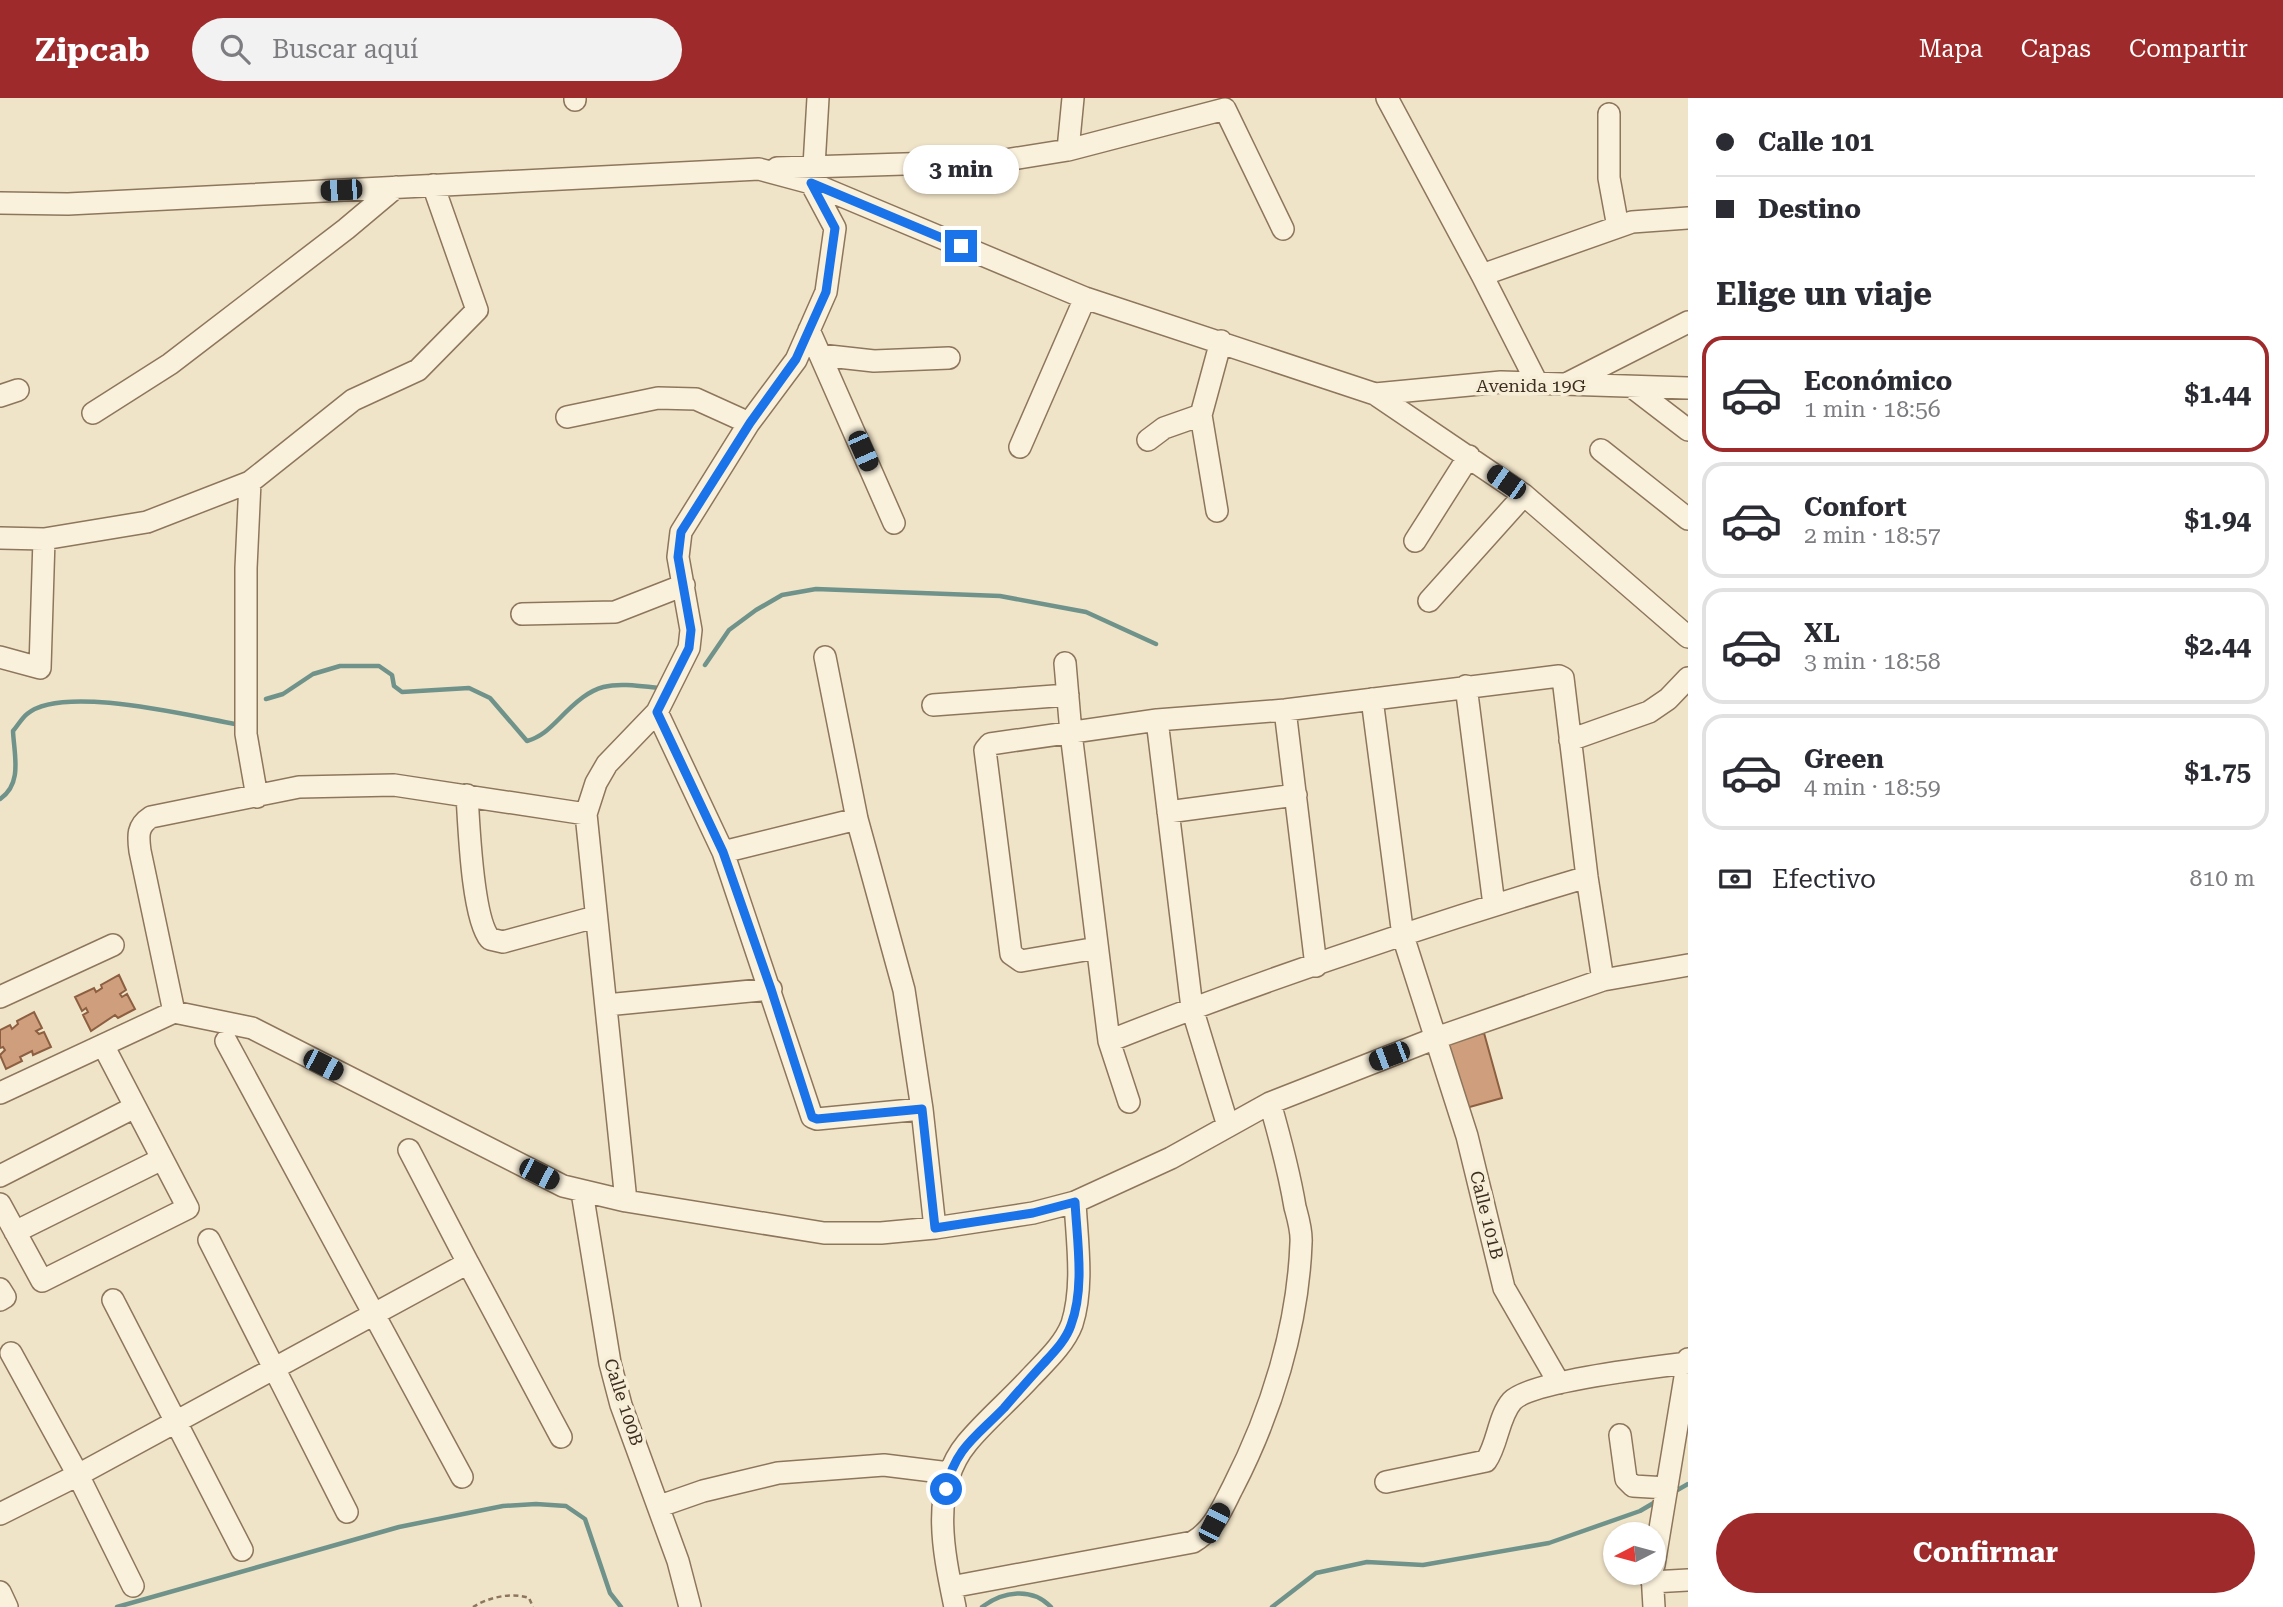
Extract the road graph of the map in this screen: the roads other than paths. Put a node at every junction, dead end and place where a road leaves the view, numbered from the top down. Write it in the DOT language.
graph roads {
  1 [pos="818,98"];
  2 [pos="1073,98"];
  3 [pos="1387,98"];
  4 [pos="1609,114"];
  5 [pos="1068,150"];
  6 [pos="813,175"];
  7 [pos="433,185"];
  8 [pos="396,187"];
  9 [pos="0,203"];
  10 [pos="1688,218"];
  11 [pos="1618,227"];
  12 [pos="1283,229"];
  13 [pos="1482,275"];
  14 [pos="1085,298"];
  15 [pos="1688,322"];
  16 [pos="809,330"];
  17 [pos="1221,341"];
  18 [pos="820,355"];
  19 [pos="949,358"];
  20 [pos="1537,383"];
  21 [pos="1566,384"];
  22 [pos="1632,387"];
  23 [pos="1688,388"];
  24 [pos="1375,394"];
  25 [pos="93,413"];
  26 [pos="1201,415"];
  27 [pos="567,417"];
  28 [pos="750,423"];
  29 [pos="1688,430"];
  30 [pos="1148,440"];
  31 [pos="1020,447"];
  32 [pos="1601,450"];
  33 [pos="1469,456"];
  34 [pos="250,482"];
  35 [pos="1524,495"];
  36 [pos="1217,512"];
  37 [pos="1688,519"];
  38 [pos="894,523"];
  39 [pos="0,538"];
  40 [pos="44,539"];
  41 [pos="1415,541"];
  42 [pos="684,585"];
  43 [pos="1429,601"];
  44 [pos="522,614"];
  45 [pos="1688,637"];
  46 [pos="0,657"];
  47 [pos="825,657"];
  48 [pos="1065,663"];
  49 [pos="1688,678"];
  50 [pos="1466,686"];
  51 [pos="1068,695"];
  52 [pos="1372,699"];
  53 [pos="933,705"];
  54 [pos="1285,710"];
  55 [pos="657,712"];
  56 [pos="1157,720"];
  57 [pos="1071,733"];
  58 [pos="1570,740"];
  59 [pos="467,795"];
  60 [pos="1296,795"];
  61 [pos="257,797"];
  62 [pos="1168,812"];
  63 [pos="586,814"];
  64 [pos="857,819"];
  65 [pos="723,852"];
  66 [pos="1587,877"];
  67 [pos="1494,905"];
  68 [pos="595,917"];
  69 [pos="1403,936"];
  70 [pos="113,945"];
  71 [pos="1097,948"];
  72 [pos="1688,965"];
  73 [pos="1316,966"];
  74 [pos="1603,980"];
  75 [pos="771,989"];
  76 [pos="0,997"];
  77 [pos="606,1005"];
  78 [pos="1192,1008"];
  79 [pos="174,1012"];
  80 [pos="1436,1038"];
  81 [pos="226,1041"];
  82 [pos="1109,1041"];
  83 [pos="103,1045"];
  84 [pos="0,1093"];
  85 [pos="1129,1102"];
  86 [pos="1270,1103"];
  87 [pos="135,1107"];
  88 [pos="922,1109"];
  89 [pos="1228,1126"];
  90 [pos="410,1150"];
  91 [pos="162,1159"];
  92 [pos="0,1176"];
  93 [pos="582,1192"];
  94 [pos="626,1201"];
  95 [pos="1075,1202"];
  96 [pos="0,1204"];
  97 [pos="935,1228"];
  98 [pos="15,1232"];
  99 [pos="209,1240"];
  100 [pos="468,1263"];
  101 [pos="0,1289"];
  102 [pos="0,1300"];
  103 [pos="113,1300"];
  104 [pos="372,1313"];
  105 [pos="11,1353"];
  106 [pos="1687,1361"];
  107 [pos="274,1367"];
  108 [pos="1559,1383"];
  109 [pos="175,1422"];
  110 [pos="1620,1435"];
  111 [pos="561,1437"];
  112 [pos="949,1473"];
  113 [pos="79,1475"];
  114 [pos="462,1477"];
  115 [pos="1386,1482"];
  116 [pos="1665,1498"];
  117 [pos="660,1506"];
  118 [pos="347,1512"];
  119 [pos="0,1514"];
  120 [pos="1661,1522"];
  121 [pos="242,1550"];
  122 [pos="1666,1576"];
  123 [pos="1688,1580"];
  124 [pos="133,1586"];
  125 [pos="1653,1586"];
  126 [pos="0,1592"];
  127 [pos="953,1597"];
  128 [pos="8,1607"];
  129 [pos="690,1607"];
  130 [pos="1654,1607"];
  1 -- 6 [label="street"];
  2 -- 5 [label="street"];
  3 -- 13 [label="street"];
  4 -- 11 [label="street"];
  5 -- 6 [label="street"];
  5 -- 12 [label="street"];
  6 -- 7 [label="street"];
  6 -- 14 [label="street"];
  6 -- 16 [label="street"];
  7 -- 8 [label="street"];
  7 -- 34 [label="street"];
  8 -- 9 [label="street"];
  8 -- 25 [label="street"];
  10 -- 11 [label="street"];
  11 -- 13 [label="street"];
  13 -- 20 [label="street"];
  14 -- 17 [label="street"];
  14 -- 31 [label="street"];
  15 -- 21 [label="street"];
  16 -- 18 [label="street"];
  16 -- 28 [label="street"];
  17 -- 24 [label="street"];
  17 -- 26 [label="street"];
  18 -- 19 [label="street"];
  18 -- 38 [label="street"];
  20 -- 21 [label="street, Avenida 19G"];
  20 -- 24 [label="street, Avenida 19G"];
  21 -- 22 [label="street, Avenida 19G"];
  22 -- 23 [label="street, Avenida 19G"];
  22 -- 29 [label="street"];
  24 -- 33 [label="street"];
  26 -- 30 [label="street"];
  26 -- 36 [label="street"];
  27 -- 28 [label="street"];
  28 -- 42 [label="street"];
  32 -- 37 [label="street"];
  33 -- 35 [label="street"];
  33 -- 41 [label="street"];
  34 -- 40 [label="street"];
  34 -- 61 [label="street"];
  35 -- 43 [label="street"];
  35 -- 45 [label="street"];
  39 -- 40 [label="street"];
  40 -- 46 [label="street"];
  42 -- 44 [label="street"];
  42 -- 55 [label="street"];
  47 -- 64 [label="street"];
  48 -- 51 [label="street"];
  49 -- 58 [label="street"];
  50 -- 52 [label="street"];
  50 -- 58 [label="street"];
  50 -- 67 [label="street"];
  51 -- 53 [label="street"];
  51 -- 57 [label="street"];
  52 -- 54 [label="street"];
  52 -- 69 [label="street, Calle 101B"];
  54 -- 56 [label="street"];
  54 -- 60 [label="street"];
  55 -- 63 [label="street"];
  55 -- 65 [label="street"];
  56 -- 57 [label="street"];
  56 -- 62 [label="street"];
  57 -- 71 [label="street"];
  57 -- 71 [label="street"];
  58 -- 66 [label="street"];
  59 -- 61 [label="street"];
  59 -- 63 [label="street"];
  59 -- 68 [label="street"];
  60 -- 62 [label="street"];
  60 -- 73 [label="street"];
  61 -- 79 [label="street"];
  62 -- 78 [label="street"];
  63 -- 68 [label="street"];
  64 -- 65 [label="street"];
  64 -- 88 [label="street"];
  65 -- 75 [label="street"];
  66 -- 67 [label="street"];
  66 -- 74 [label="street"];
  67 -- 69 [label="street"];
  68 -- 77 [label="street"];
  69 -- 73 [label="street"];
  69 -- 80 [label="street, Calle 101B"];
  70 -- 76 [label="street"];
  71 -- 82 [label="street"];
  72 -- 74 [label="street"];
  73 -- 78 [label="street"];
  74 -- 80 [label="street"];
  75 -- 77 [label="street"];
  75 -- 88 [label="street"];
  77 -- 94 [label="street"];
  78 -- 82 [label="street"];
  78 -- 89 [label="street"];
  79 -- 83 [label="street"];
  79 -- 93 [label="street"];
  80 -- 86 [label="street"];
  80 -- 108 [label="street, Calle 101B"];
  81 -- 104 [label="street"];
  82 -- 85 [label="street"];
  83 -- 84 [label="street"];
  83 -- 87 [label="street"];
  86 -- 89 [label="street"];
  86 -- 127 [label="street"];
  87 -- 91 [label="street"];
  87 -- 92 [label="street"];
  88 -- 97 [label="street"];
  89 -- 95 [label="street"];
  90 -- 100 [label="street"];
  91 -- 98 [label="street"];
  91 -- 98 [label="street"];
  93 -- 94 [label="street"];
  93 -- 117 [label="street, Calle 100B"];
  94 -- 97 [label="street"];
  95 -- 97 [label="street"];
  95 -- 112 [label="street"];
  96 -- 98 [label="street"];
  99 -- 107 [label="street"];
  100 -- 104 [label="street"];
  100 -- 111 [label="street"];
  101 -- 102 [label="street"];
  103 -- 109 [label="street"];
  104 -- 107 [label="street"];
  104 -- 114 [label="street"];
  105 -- 113 [label="street"];
  106 -- 108 [label="street"];
  106 -- 116 [label="street"];
  107 -- 109 [label="street"];
  107 -- 118 [label="street"];
  108 -- 115 [label="street"];
  109 -- 113 [label="street"];
  109 -- 121 [label="street"];
  110 -- 116 [label="street"];
  112 -- 117 [label="street"];
  112 -- 127 [label="street"];
  113 -- 119 [label="street"];
  113 -- 124 [label="street"];
  116 -- 120 [label="street"];
  117 -- 129 [label="street, Calle 100B"];
  122 -- 123 [label="street"];
  125 -- 130 [label="street"];
  126 -- 128 [label="street"];
}
